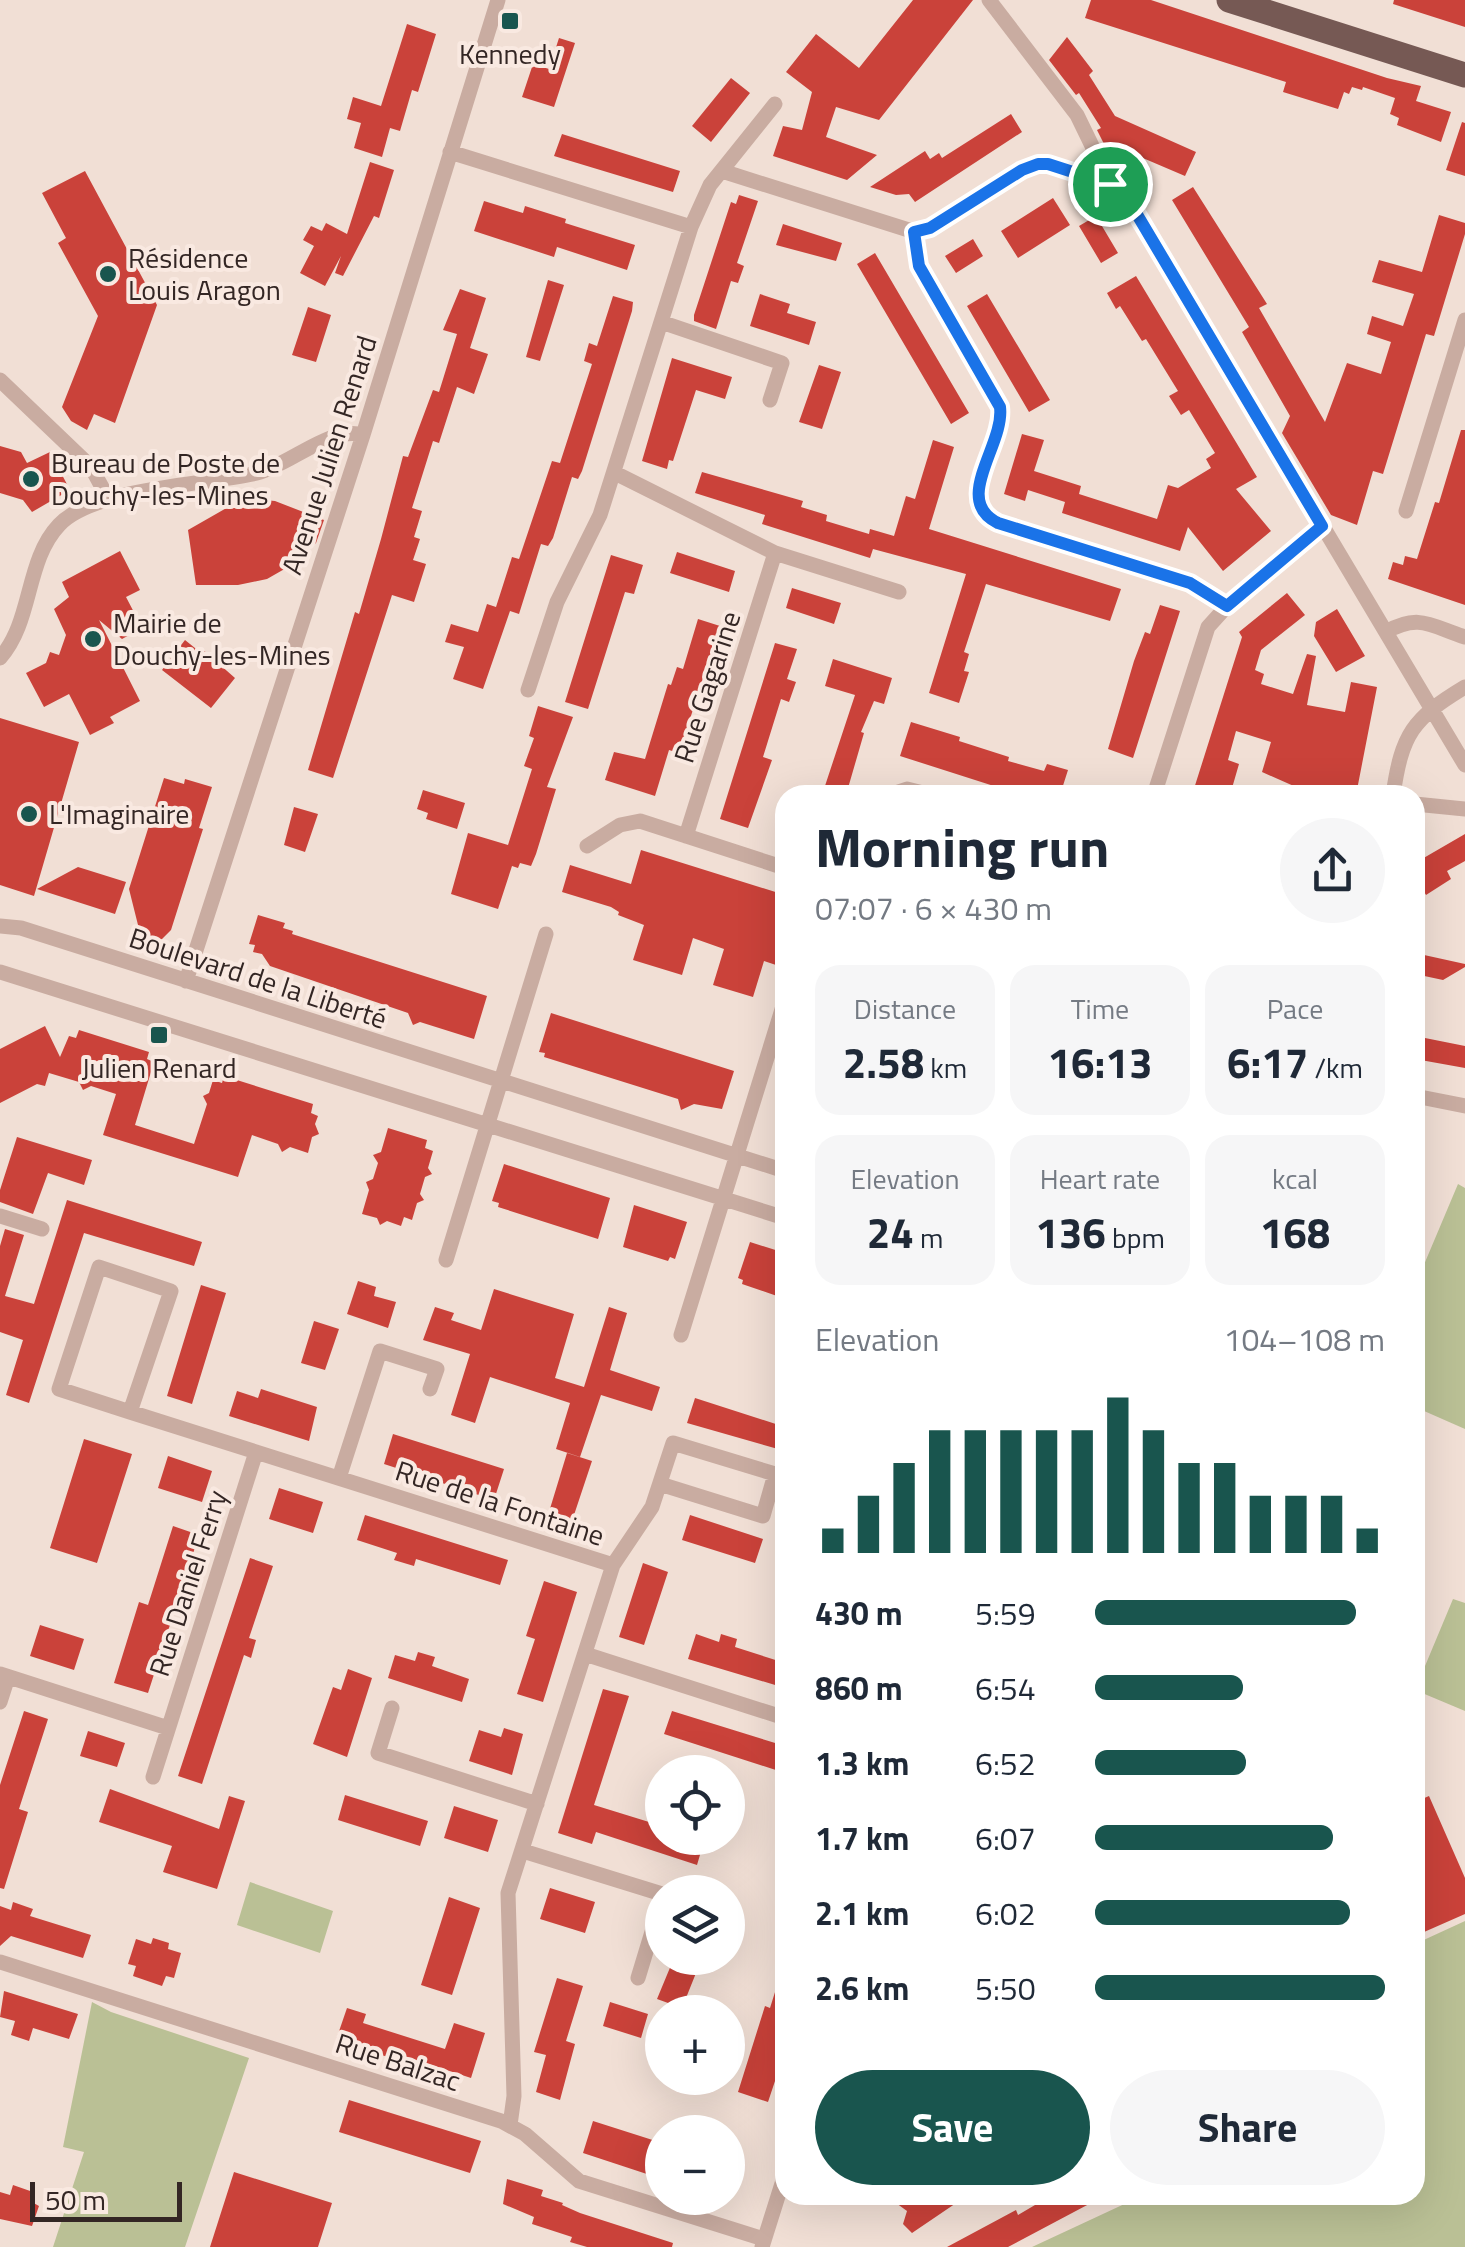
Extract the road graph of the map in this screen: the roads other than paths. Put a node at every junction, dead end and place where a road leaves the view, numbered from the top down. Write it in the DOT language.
graph roads {
  1 [pos="498,0"];
  2 [pos="989,0"];
  3 [pos="1229,0"];
  4 [pos="1281,0"];
  5 [pos="1465,58"];
  6 [pos="1465,74"];
  7 [pos="776,104"];
  8 [pos="450,152"];
  9 [pos="722,170"];
  10 [pos="1110,184"];
  11 [pos="691,228"];
  12 [pos="914,232"];
  13 [pos="1465,320"];
  14 [pos="661,322"];
  15 [pos="1460,352"];
  16 [pos="0,380"];
  17 [pos="770,400"];
  18 [pos="363,435"];
  19 [pos="614,473"];
  20 [pos="109,500"];
  21 [pos="1406,511"];
  22 [pos="1322,526"];
  23 [pos="776,553"];
  24 [pos="899,592"];
  25 [pos="1227,606"];
  26 [pos="1386,632"];
  27 [pos="1465,637"];
  28 [pos="0,658"];
  29 [pos="1465,688"];
  30 [pos="528,690"];
  31 [pos="1431,708"];
  32 [pos="1465,765"];
  33 [pos="1157,785"];
  34 [pos="1395,785"];
  35 [pos="1425,805"];
  36 [pos="1465,809"];
  37 [pos="686,836"];
  38 [pos="587,846"];
  39 [pos="775,865"];
  40 [pos="0,926"];
  41 [pos="546,934"];
  42 [pos="0,972"];
  43 [pos="186,982"];
  44 [pos="775,1033"];
  45 [pos="501,1081"];
  46 [pos="1425,1098"];
  47 [pos="1465,1106"];
  48 [pos="488,1124"];
  49 [pos="737,1156"];
  50 [pos="775,1168"];
  51 [pos="724,1198"];
  52 [pos="775,1215"];
  53 [pos="0,1216"];
  54 [pos="42,1229"];
  55 [pos="446,1260"];
  56 [pos="680,1335"];
  57 [pos="430,1389"];
  58 [pos="130,1412"];
  59 [pos="256,1452"];
  60 [pos="339,1478"];
  61 [pos="660,1484"];
  62 [pos="613,1565"];
  63 [pos="585,1654"];
  64 [pos="4,1676"];
  65 [pos="0,1702"];
  66 [pos="392,1708"];
  67 [pos="775,1715"];
  68 [pos="168,1728"];
  69 [pos="152,1778"];
  70 [pos="537,1804"];
  71 [pos="523,1851"];
  72 [pos="645,1890"];
  73 [pos="645,1954"];
  74 [pos="0,1962"];
  75 [pos="638,1978"];
  76 [pos="510,2125"];
  77 [pos="775,2205"];
  78 [pos="763,2243"];
  1 -- 8 [label="street, Avenue Julien Renard"];
  2 -- 10 [label="street"];
  3 -- 6 [label="main road"];
  4 -- 5 [label="main road"];
  7 -- 9 [label="street"];
  8 -- 11 [label="street"];
  8 -- 18 [label="street, Avenue Julien Renard"];
  9 -- 11 [label="street"];
  9 -- 12 [label="street"];
  10 -- 12 [label="street"];
  10 -- 22 [label="street"];
  11 -- 14 [label="street"];
  12 -- 25 [label="street"];
  13 -- 15 [label="street"];
  14 -- 17 [label="street"];
  14 -- 19 [label="street"];
  15 -- 21 [label="street"];
  16 -- 20 [label="street"];
  18 -- 20 [label="street"];
  18 -- 43 [label="street, Avenue Julien Renard"];
  19 -- 23 [label="street"];
  19 -- 30 [label="street"];
  20 -- 28 [label="street"];
  22 -- 25 [label="street"];
  22 -- 26 [label="street"];
  23 -- 24 [label="street"];
  23 -- 37 [label="street, Rue Gagarine"];
  25 -- 33 [label="street"];
  26 -- 27 [label="street"];
  26 -- 31 [label="street"];
  29 -- 31 [label="street"];
  31 -- 32 [label="street"];
  31 -- 34 [label="street"];
  35 -- 36 [label="street"];
  37 -- 38 [label="street"];
  37 -- 39 [label="street"];
  40 -- 43 [label="street, Boulevard de la Liberté"];
  41 -- 45 [label="street"];
  42 -- 48 [label="street"];
  43 -- 45 [label="street, Boulevard de la Liberté"];
  44 -- 49 [label="street"];
  45 -- 48 [label="street"];
  45 -- 49 [label="street, Boulevard de la Liberté"];
  46 -- 47 [label="street"];
  48 -- 51 [label="street"];
  48 -- 55 [label="street"];
  49 -- 50 [label="street, Boulevard de la Liberté"];
  49 -- 51 [label="street"];
  51 -- 52 [label="street"];
  51 -- 56 [label="street"];
  53 -- 54 [label="street"];
  57 -- 60 [label="street"];
  58 -- 58 [label="street, Rue de la Fontaine"];
  58 -- 59 [label="street, Rue de la Fontaine"];
  59 -- 60 [label="street, Rue de la Fontaine"];
  59 -- 68 [label="street, Rue Daniel Ferry"];
  60 -- 62 [label="street, Rue de la Fontaine"];
  61 -- 61 [label="street, Rue de la Fontaine"];
  61 -- 62 [label="street, Rue de la Fontaine"];
  62 -- 63 [label="street"];
  63 -- 67 [label="street"];
  63 -- 70 [label="street"];
  64 -- 65 [label="street"];
  64 -- 68 [label="street"];
  66 -- 70 [label="street"];
  68 -- 69 [label="street, Rue Daniel Ferry"];
  70 -- 71 [label="street"];
  71 -- 72 [label="street"];
  71 -- 76 [label="street"];
  73 -- 75 [label="street"];
  74 -- 76 [label="street, Rue Balzac"];
  76 -- 78 [label="street, Rue Balzac"];
  77 -- 78 [label="street"];
}
